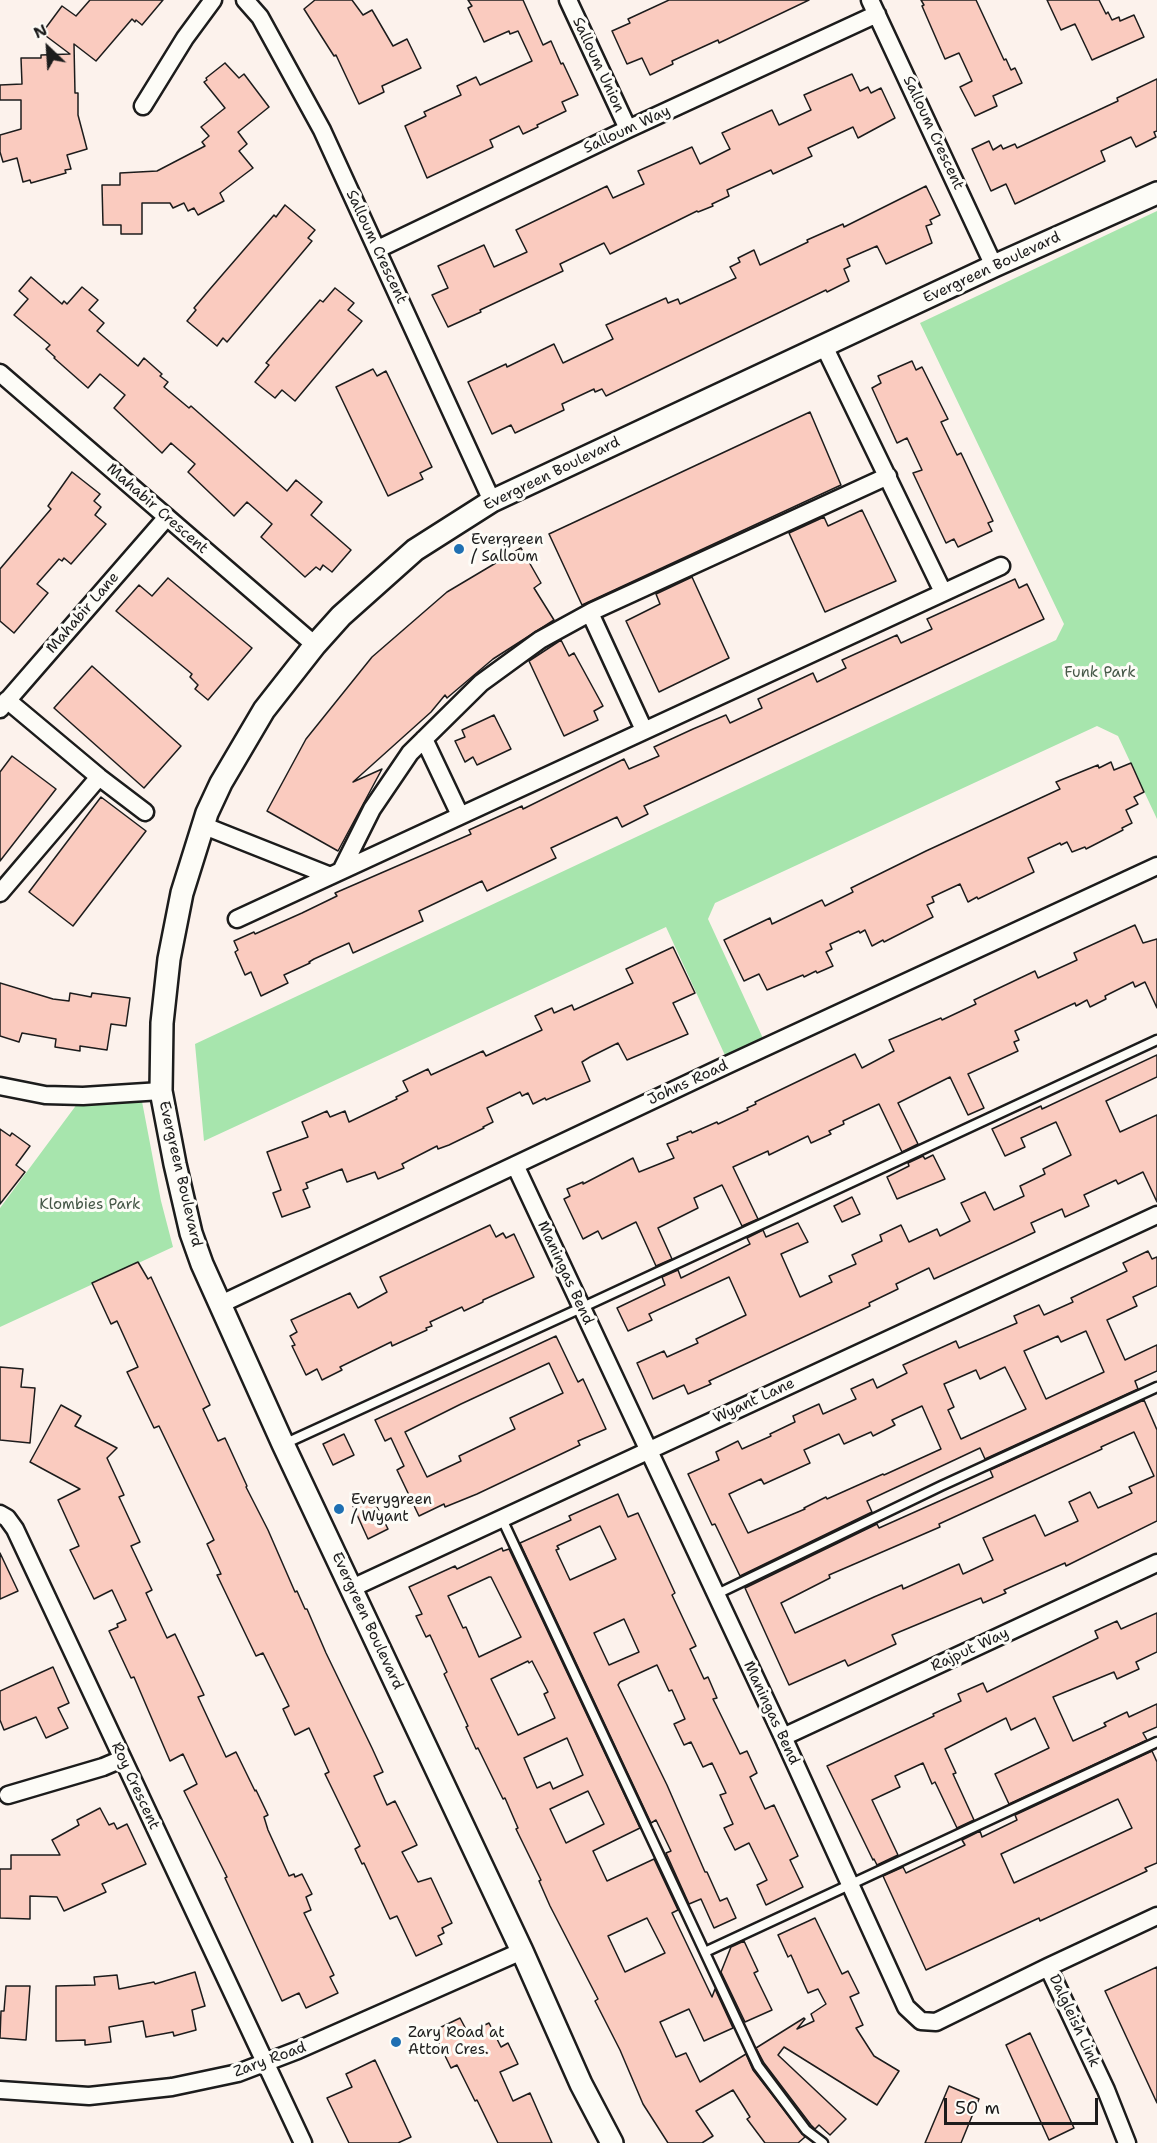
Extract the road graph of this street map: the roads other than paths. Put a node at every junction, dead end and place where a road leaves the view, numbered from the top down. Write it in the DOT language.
graph roads {
  1 [pos="213,0"];
  2 [pos="245,0"];
  3 [pos="568,0"];
  4 [pos="874,7"];
  5 [pos="142,106"];
  6 [pos="628,129"];
  7 [pos="1157,193"];
  8 [pos="378,249"];
  9 [pos="994,266"];
  10 [pos="824,346"];
  11 [pos="0,373"];
  12 [pos="888,476"];
  13 [pos="492,501"];
  14 [pos="167,518"];
  15 [pos="1000,566"];
  16 [pos="943,592"];
  17 [pos="590,613"];
  18 [pos="315,645"];
  19 [pos="3,705"];
  20 [pos="644,730"];
  21 [pos="424,739"];
  22 [pos="99,777"];
  23 [pos="145,812"];
  24 [pos="460,814"];
  25 [pos="202,825"];
  26 [pos="1157,866"];
  27 [pos="335,872"];
  28 [pos="0,893"];
  29 [pos="237,919"];
  30 [pos="1157,1040"];
  31 [pos="0,1086"];
  32 [pos="161,1091"];
  33 [pos="515,1165"];
  34 [pos="1157,1215"];
  35 [pos="221,1304"];
  36 [pos="581,1308"];
  37 [pos="1157,1388"];
  38 [pos="283,1444"];
  39 [pos="648,1450"];
  40 [pos="0,1514"];
  41 [pos="502,1519"];
  42 [pos="1157,1563"];
  43 [pos="352,1588"];
  44 [pos="715,1595"];
  45 [pos="783,1737"];
  46 [pos="1157,1742"];
  47 [pos="122,1759"];
  48 [pos="9,1795"];
  49 [pos="850,1886"];
  50 [pos="1157,1916"];
  51 [pos="522,1951"];
  52 [pos="705,1952"];
  53 [pos="1048,1966"];
  54 [pos="266,2063"];
  55 [pos="0,2090"];
  56 [pos="303,2143"];
  57 [pos="612,2143"];
  58 [pos="822,2143"];
  59 [pos="1127,2143"];
  1 -- 5 [label="street"];
  2 -- 8 [label="street, Salloum Crescent"];
  3 -- 6 [label="street, Salloum Union"];
  4 -- 6 [label="street, Salloum Way"];
  4 -- 9 [label="street, Salloum Crescent"];
  6 -- 8 [label="street, Salloum Way"];
  7 -- 9 [label="street, Evergreen Boulevard"];
  8 -- 13 [label="street, Salloum Crescent"];
  9 -- 10 [label="street, Evergreen Boulevard"];
  10 -- 12 [label="street"];
  10 -- 13 [label="street, Evergreen Boulevard"];
  11 -- 14 [label="street, Mahabir Crescent"];
  12 -- 16 [label="street"];
  12 -- 17 [label="street"];
  13 -- 18 [label="street, Evergreen Boulevard"];
  14 -- 18 [label="street, Mahabir Crescent"];
  14 -- 19 [label="street, Mahabir Lane"];
  15 -- 16 [label="street"];
  16 -- 20 [label="street"];
  17 -- 20 [label="street"];
  17 -- 21 [label="street"];
  18 -- 25 [label="street, Evergreen Boulevard"];
  19 -- 22 [label="street"];
  20 -- 24 [label="street"];
  21 -- 24 [label="street"];
  21 -- 27 [label="street"];
  22 -- 23 [label="street"];
  22 -- 28 [label="street"];
  24 -- 27 [label="street"];
  25 -- 27 [label="street"];
  25 -- 32 [label="street, Evergreen Boulevard"];
  26 -- 33 [label="street, Johns Road"];
  27 -- 29 [label="street"];
  30 -- 36 [label="lane"];
  31 -- 32 [label="street"];
  32 -- 35 [label="street, Evergreen Boulevard"];
  33 -- 35 [label="street, Johns Road"];
  33 -- 36 [label="street, Maningas Bend"];
  34 -- 39 [label="street, Wyant Lane"];
  35 -- 38 [label="street, Evergreen Boulevard"];
  36 -- 38 [label="lane"];
  36 -- 39 [label="street, Maningas Bend"];
  37 -- 44 [label="lane"];
  38 -- 43 [label="street, Evergreen Boulevard"];
  39 -- 41 [label="street, Wyant Lane"];
  39 -- 44 [label="street, Maningas Bend"];
  40 -- 47 [label="street, Roy Crescent"];
  41 -- 43 [label="street, Wyant Lane"];
  41 -- 52 [label="lane"];
  42 -- 45 [label="street, Rajput Way"];
  43 -- 51 [label="street, Evergreen Boulevard"];
  44 -- 45 [label="street, Maningas Bend"];
  45 -- 49 [label="street, Maningas Bend"];
  46 -- 49 [label="lane"];
  47 -- 48 [label="street"];
  47 -- 54 [label="street, Roy Crescent"];
  49 -- 52 [label="lane"];
  49 -- 53 [label="street, Maningas Bend"];
  50 -- 53 [label="street, Maningas Bend"];
  51 -- 54 [label="street, Zary Road"];
  51 -- 57 [label="street, Evergreen Boulevard"];
  52 -- 58 [label="lane"];
  53 -- 59 [label="street, Dalgleish Link"];
  54 -- 55 [label="street, Zary Road"];
  54 -- 56 [label="street, Roy Crescent"];
}
